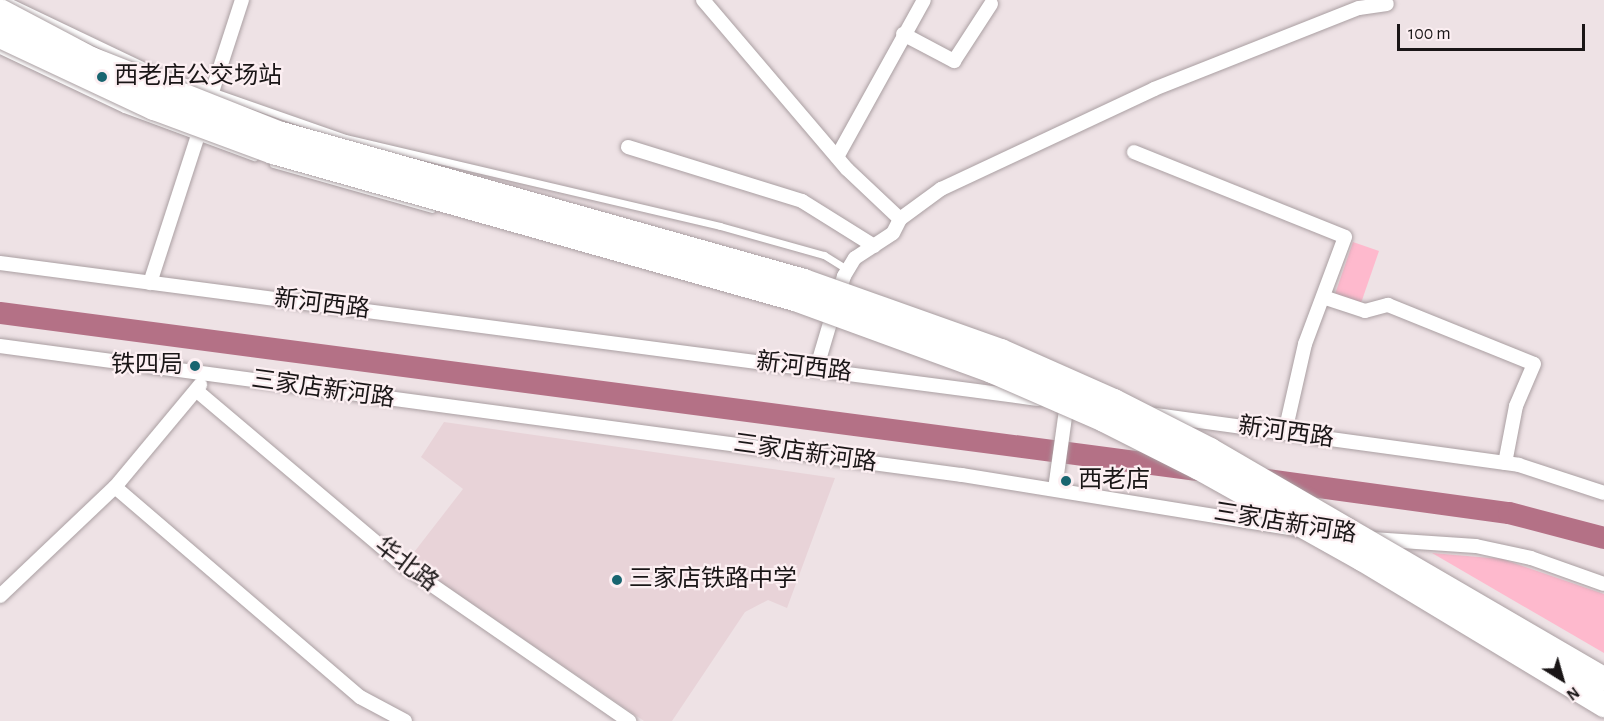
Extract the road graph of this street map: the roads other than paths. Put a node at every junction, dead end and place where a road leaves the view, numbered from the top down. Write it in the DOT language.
graph roads {
  1 [pos="6,0"];
  2 [pos="242,0"];
  3 [pos="703,0"];
  4 [pos="924,0"];
  5 [pos="991,4"];
  6 [pos="1387,4"];
  7 [pos="0,11"];
  8 [pos="903,34"];
  9 [pos="0,36"];
  10 [pos="0,50"];
  11 [pos="213,94"];
  12 [pos="199,139"];
  13 [pos="628,147"];
  14 [pos="1134,152"];
  15 [pos="837,157"];
  16 [pos="439,211"];
  17 [pos="900,219"];
  18 [pos="484,222"];
  19 [pos="874,246"];
  20 [pos="0,263"];
  21 [pos="848,270"];
  22 [pos="150,282"];
  23 [pos="1323,297"];
  24 [pos="832,315"];
  25 [pos="0,346"];
  26 [pos="816,370"];
  27 [pos="208,374"];
  28 [pos="197,391"];
  29 [pos="1067,403"];
  30 [pos="1285,432"];
  31 [pos="1505,463"];
  32 [pos="115,487"];
  33 [pos="1055,489"];
  34 [pos="1604,493"];
  35 [pos="1604,584"];
  36 [pos="2,590"];
  37 [pos="1604,679"];
  38 [pos="1604,705"];
  39 [pos="405,721"];
  40 [pos="629,721"];
  1 -- 11 [label="lane"];
  2 -- 11 [label="street"];
  3 -- 15 [label="street"];
  4 -- 8 [label="street"];
  5 -- 8 [label="street"];
  6 -- 17 [label="street"];
  7 -- 37 [label="highway, bridge"];
  8 -- 15 [label="street"];
  9 -- 38 [label="highway, bridge"];
  10 -- 12 [label="lane"];
  11 -- 12 [label="street"];
  11 -- 21 [label="lane"];
  12 -- 16 [label="lane"];
  12 -- 22 [label="street"];
  13 -- 19 [label="street"];
  14 -- 23 [label="street"];
  15 -- 17 [label="street"];
  17 -- 19 [label="street"];
  18 -- 24 [label="lane"];
  19 -- 21 [label="street"];
  20 -- 22 [label="street, 新河西路"];
  21 -- 24 [label="street"];
  22 -- 26 [label="street, 新河西路"];
  23 -- 30 [label="street"];
  23 -- 31 [label="street"];
  24 -- 26 [label="street"];
  25 -- 27 [label="street, 三家店新河路"];
  26 -- 29 [label="street, 新河西路"];
  27 -- 28 [label="street"];
  27 -- 33 [label="street, 三家店新河路"];
  28 -- 32 [label="street"];
  28 -- 40 [label="street, 华北路"];
  29 -- 30 [label="street, 新河西路"];
  29 -- 33 [label="street"];
  30 -- 31 [label="street, 新河西路"];
  31 -- 34 [label="street, 新河西路"];
  32 -- 36 [label="street"];
  32 -- 39 [label="street"];
  33 -- 35 [label="street, 三家店新河路"];
}
